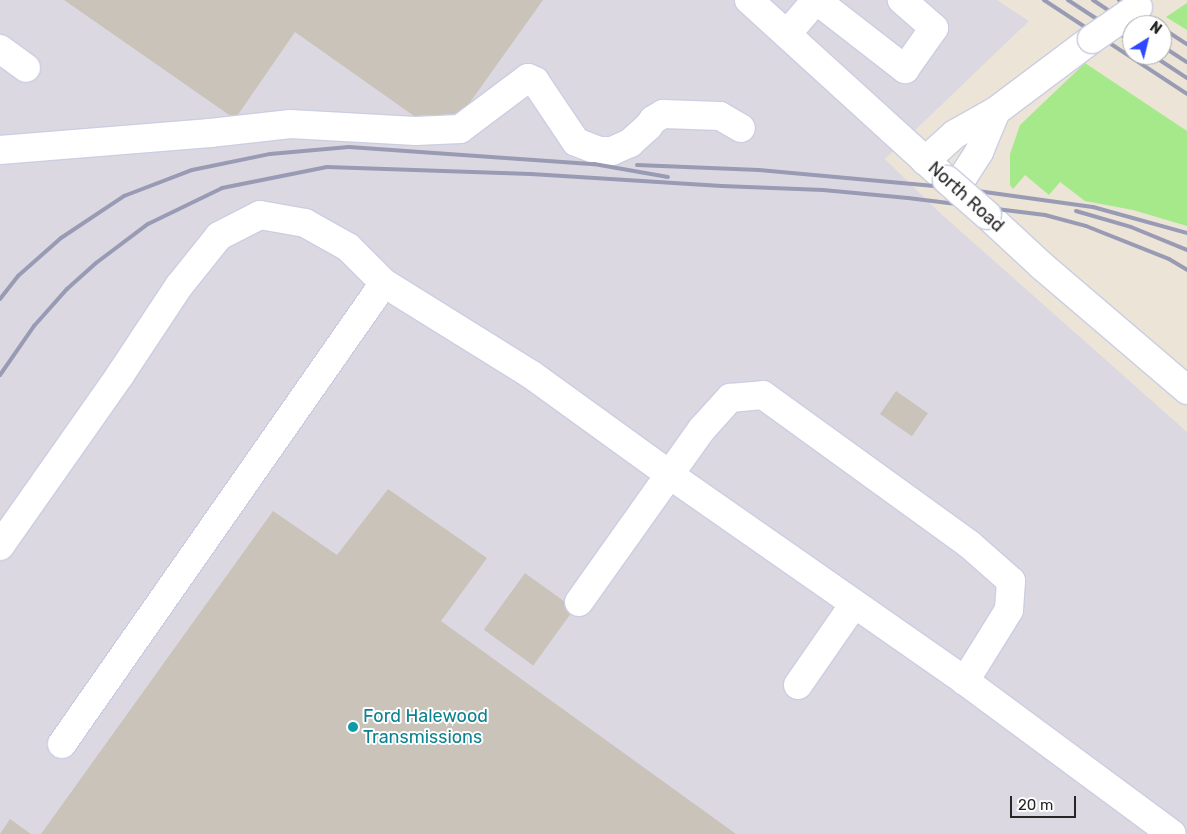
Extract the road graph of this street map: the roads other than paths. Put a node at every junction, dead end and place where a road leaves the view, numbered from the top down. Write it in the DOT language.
graph roads {
  1 [pos="749,0"];
  2 [pos="816,0"];
  3 [pos="902,0"];
  4 [pos="1143,4"];
  5 [pos="787,34"];
  6 [pos="0,49"];
  7 [pos="26,68"];
  8 [pos="996,111"];
  9 [pos="741,128"];
  10 [pos="0,150"];
  11 [pos="925,161"];
  12 [pos="955,183"];
  13 [pos="384,283"];
  14 [pos="1187,390"];
  15 [pos="670,475"];
  16 [pos="0,546"];
  17 [pos="579,602"];
  18 [pos="854,604"];
  19 [pos="965,681"];
  20 [pos="798,685"];
  21 [pos="62,744"];
  22 [pos="1172,834"];
  1 -- 5 [label="street, North Road"];
  2 -- 3 [label="street"];
  2 -- 5 [label="street"];
  4 -- 8 [label="street, bridge"];
  5 -- 11 [label="street, North Road"];
  6 -- 7 [label="street"];
  8 -- 11 [label="street"];
  8 -- 12 [label="street"];
  9 -- 10 [label="street"];
  11 -- 12 [label="street, North Road"];
  12 -- 14 [label="street, North Road, bridge"];
  13 -- 15 [label="street"];
  13 -- 16 [label="street"];
  13 -- 21 [label="street"];
  15 -- 17 [label="street"];
  15 -- 18 [label="street"];
  15 -- 19 [label="street"];
  18 -- 19 [label="street"];
  18 -- 20 [label="street"];
  19 -- 22 [label="street"];
}
